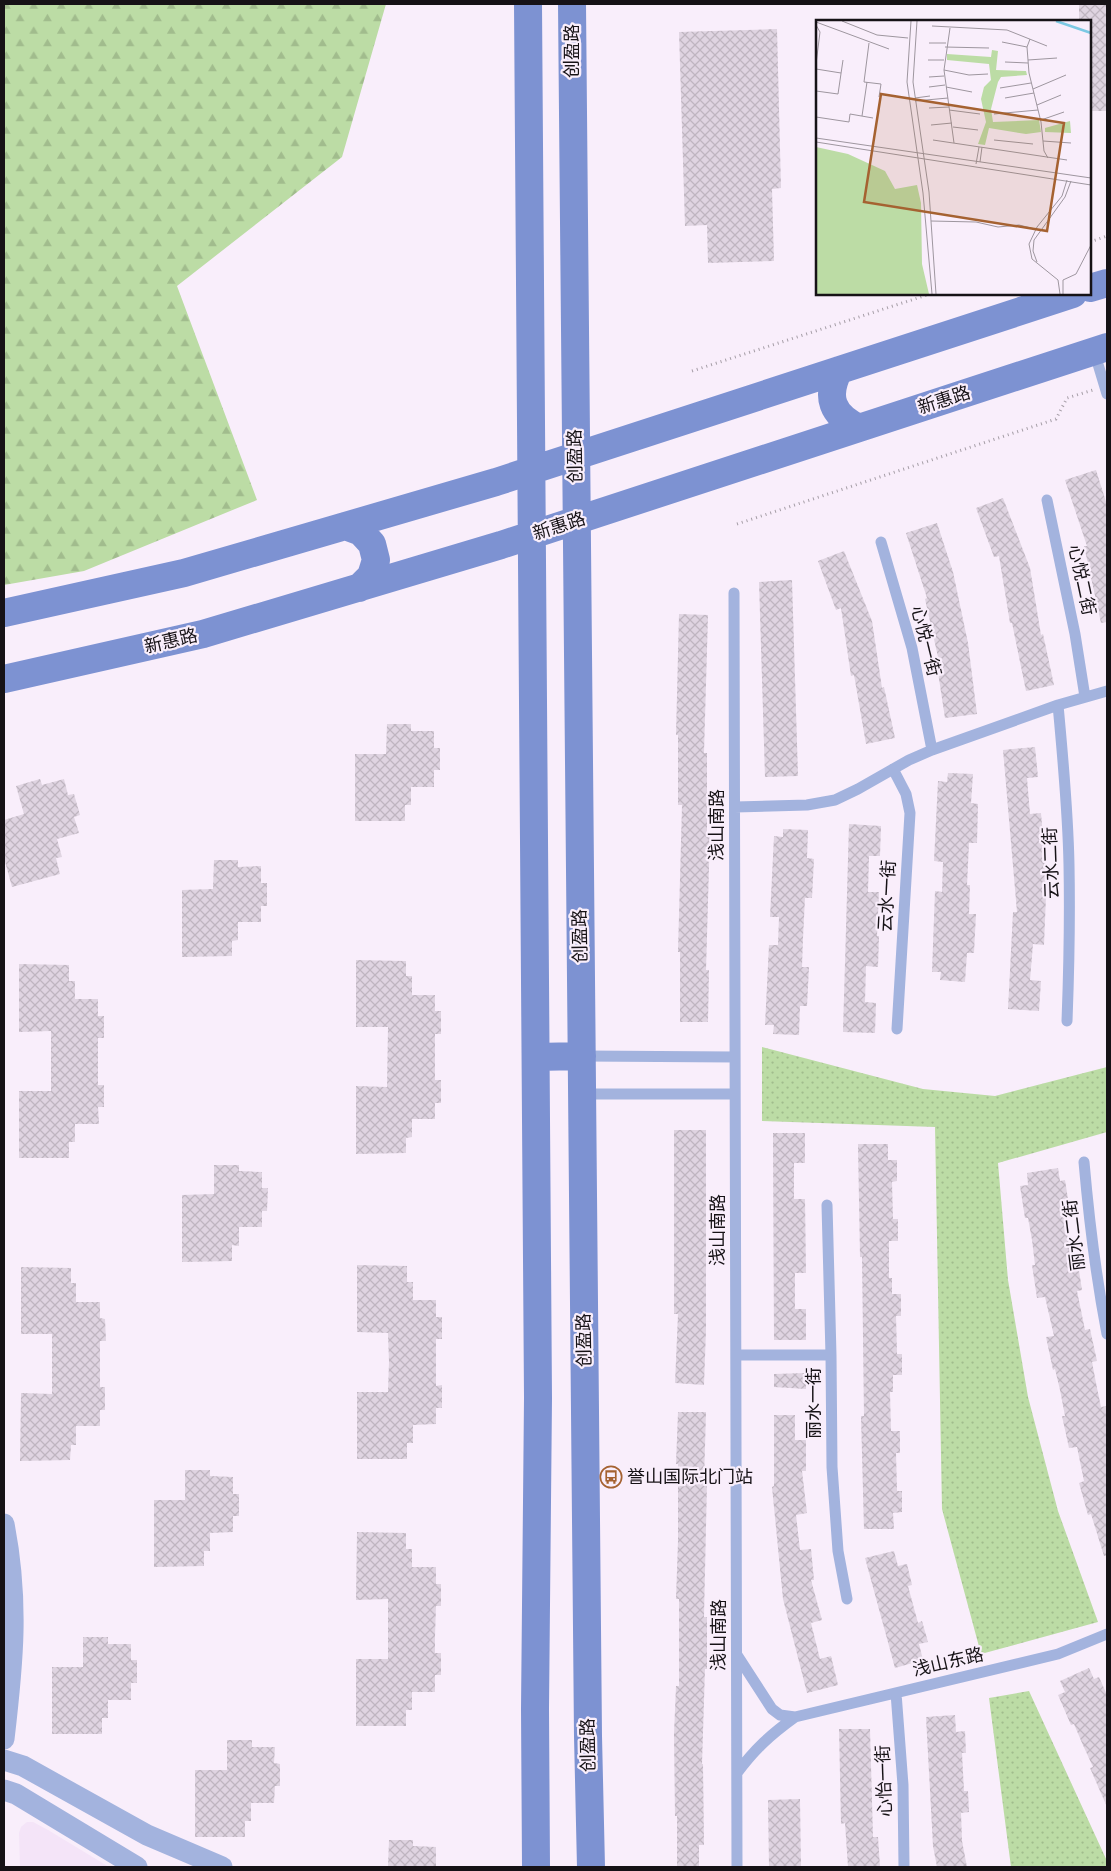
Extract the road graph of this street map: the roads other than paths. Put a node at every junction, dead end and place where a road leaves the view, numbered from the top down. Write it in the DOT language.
graph roads {
  1 [pos="528,4"];
  2 [pos="572,4"];
  3 [pos="1107,283"];
  4 [pos="1091,288"];
  5 [pos="1070,295"];
  6 [pos="1100,349"];
  7 [pos="839,370"];
  8 [pos="1106,390"];
  9 [pos="859,428"];
  10 [pos="575,456"];
  11 [pos="531,471"];
  12 [pos="1047,500"];
  13 [pos="576,521"];
  14 [pos="345,526"];
  15 [pos="532,535"];
  16 [pos="881,542"];
  17 [pos="359,588"];
  18 [pos="734,593"];
  19 [pos="4,614"];
  20 [pos="4,679"];
  21 [pos="1107,691"];
  22 [pos="1086,697"];
  23 [pos="1058,705"];
  24 [pos="932,750"];
  25 [pos="893,769"];
  26 [pos="734,806"];
  27 [pos="1067,1021"];
  28 [pos="897,1029"];
  29 [pos="582,1056"];
  30 [pos="536,1057"];
  31 [pos="735,1057"];
  32 [pos="582,1094"];
  33 [pos="735,1094"];
  34 [pos="1084,1162"];
  35 [pos="827,1205"];
  36 [pos="1107,1334"];
  37 [pos="736,1355"];
  38 [pos="831,1355"];
  39 [pos="4,1524"];
  40 [pos="847,1599"];
  41 [pos="1107,1637"];
  42 [pos="736,1653"];
  43 [pos="896,1692"];
  44 [pos="795,1717"];
  45 [pos="4,1739"];
  46 [pos="4,1760"];
  47 [pos="737,1773"];
  48 [pos="4,1790"];
  49 [pos="137,1867"];
  50 [pos="222,1867"];
  51 [pos="536,1867"];
  52 [pos="591,1867"];
  53 [pos="737,1867"];
  54 [pos="904,1867"];
  1 -- 11 [label="street"];
  2 -- 10 [label="street, 创盈路"];
  3 -- 4 [label="street"];
  5 -- 7 [label="street"];
  6 -- 8 [label="lane"];
  6 -- 9 [label="street, 新惠路"];
  7 -- 9 [label="street"];
  7 -- 10 [label="street"];
  9 -- 13 [label="street, 新惠路"];
  10 -- 11 [label="street"];
  10 -- 13 [label="street, 创盈路"];
  11 -- 14 [label="street"];
  11 -- 15 [label="street"];
  12 -- 22 [label="lane, 心悦二街"];
  13 -- 15 [label="street, 新惠路"];
  13 -- 29 [label="street, 创盈路"];
  14 -- 17 [label="street"];
  14 -- 19 [label="street"];
  15 -- 17 [label="street, 新惠路"];
  15 -- 30 [label="street"];
  16 -- 24 [label="lane, 心悦一街"];
  17 -- 20 [label="street, 新惠路"];
  18 -- 26 [label="lane, 浅山南路"];
  21 -- 22 [label="lane"];
  22 -- 23 [label="lane"];
  23 -- 24 [label="lane"];
  23 -- 27 [label="lane, 云水二街"];
  24 -- 25 [label="lane"];
  25 -- 26 [label="lane"];
  25 -- 28 [label="lane, 云水一街"];
  26 -- 31 [label="lane, 浅山南路"];
  29 -- 30 [label="street"];
  29 -- 31 [label="lane"];
  29 -- 32 [label="street, 创盈路"];
  30 -- 51 [label="street"];
  31 -- 33 [label="lane, 浅山南路"];
  32 -- 33 [label="lane"];
  32 -- 52 [label="street, 创盈路"];
  33 -- 37 [label="lane, 浅山南路"];
  34 -- 36 [label="lane, 丽水二街"];
  35 -- 38 [label="lane, 丽水一街"];
  37 -- 38 [label="lane"];
  37 -- 42 [label="lane, 浅山南路"];
  38 -- 40 [label="lane, 丽水一街"];
  39 -- 45 [label="street"];
  41 -- 43 [label="lane, 浅山东路"];
  42 -- 44 [label="lane"];
  42 -- 47 [label="lane, 浅山南路"];
  43 -- 44 [label="lane, 浅山东路"];
  43 -- 54 [label="lane, 心怡一街"];
  44 -- 47 [label="lane, 浅山东路"];
  46 -- 50 [label="street"];
  47 -- 53 [label="lane, 浅山南路"];
  48 -- 49 [label="street"];
}
